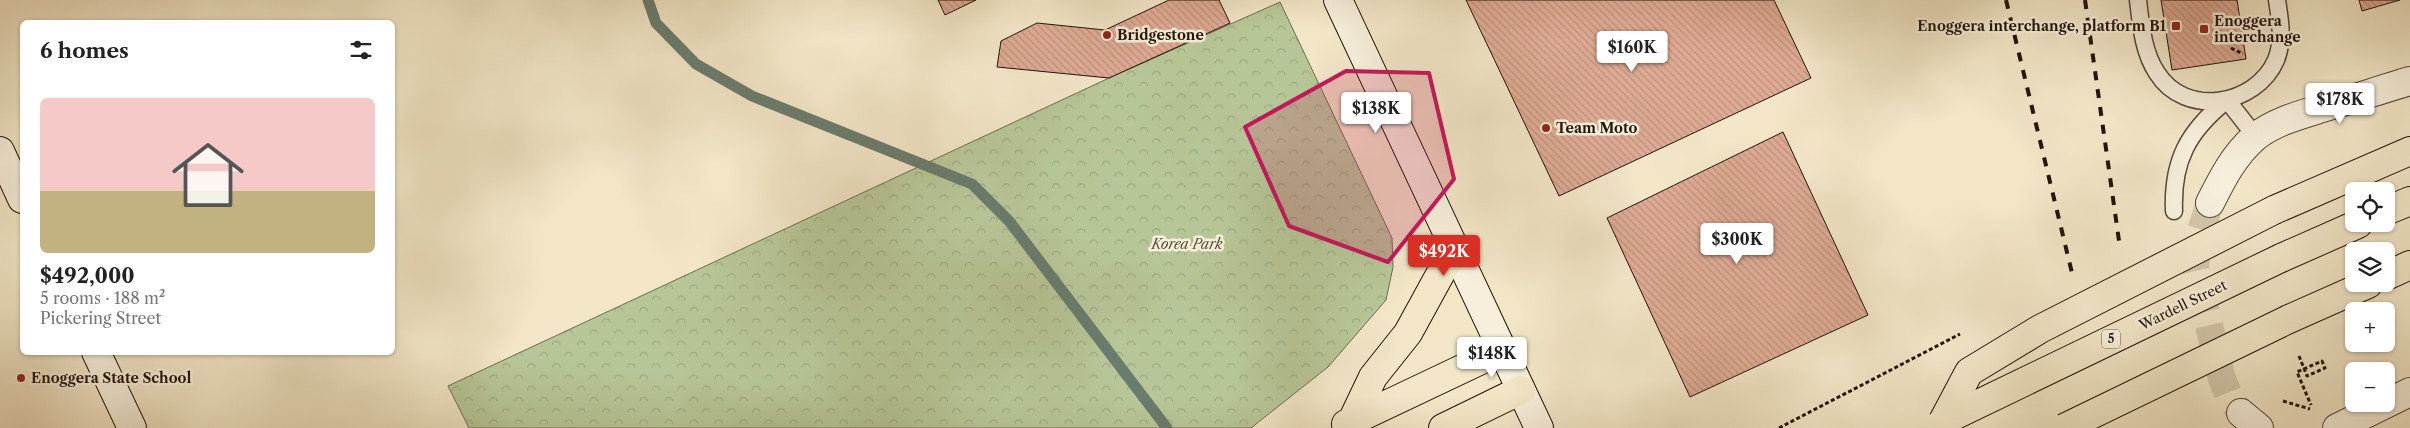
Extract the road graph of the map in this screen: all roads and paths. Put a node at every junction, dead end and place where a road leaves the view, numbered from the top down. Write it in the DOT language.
graph roads {
  1 [pos="1338,0"];
  2 [pos="2138,0"];
  3 [pos="2277,0"];
  4 [pos="2230,48"];
  5 [pos="2243,54"];
  6 [pos="2410,81"];
  7 [pos="2227,100"];
  8 [pos="2256,137"];
  9 [pos="2410,151"];
  10 [pos="0,153"];
  11 [pos="20,195"];
  12 [pos="2410,201"];
  13 [pos="2210,203"];
  14 [pos="2395,207"];
  15 [pos="2174,211"];
  16 [pos="2345,230"];
  17 [pos="1454,249"];
  18 [pos="2410,265"];
  19 [pos="2395,272"];
  20 [pos="2350,292"];
  21 [pos="1964,332"];
  22 [pos="1502,350"];
  23 [pos="97,355"];
  24 [pos="2299,356"];
  25 [pos="1521,390"];
  26 [pos="2410,392"];
  27 [pos="2277,398"];
  28 [pos="1345,424"];
  29 [pos="1936,425"];
  30 [pos="132,428"];
  31 [pos="1443,428"];
  32 [pos="1539,428"];
  33 [pos="1778,428"];
  34 [pos="2064,428"];
  35 [pos="2337,428"];
  1 -- 17 [label="main road"];
  2 -- 7 [label="lane"];
  3 -- 7 [label="lane"];
  4 -- 5 [label="path"];
  6 -- 8 [label="main road"];
  7 -- 8 [label="lane"];
  7 -- 15 [label="lane"];
  8 -- 13 [label="main road"];
  9 -- 29 [label="highway, bridge"];
  10 -- 11 [label="main road"];
  12 -- 14 [label="highway"];
  16 -- 29 [label="highway, Wardell Street / 5, bridge"];
  17 -- 22 [label="main road"];
  17 -- 28 [label="highway"];
  18 -- 19 [label="highway"];
  20 -- 34 [label="highway, bridge"];
  21 -- 33 [label="path"];
  22 -- 25 [label="main road"];
  22 -- 28 [label="highway"];
  23 -- 30 [label="main road"];
  24 -- 27 [label="path"];
  25 -- 31 [label="highway"];
  25 -- 32 [label="main road"];
  26 -- 35 [label="main road"];
}
